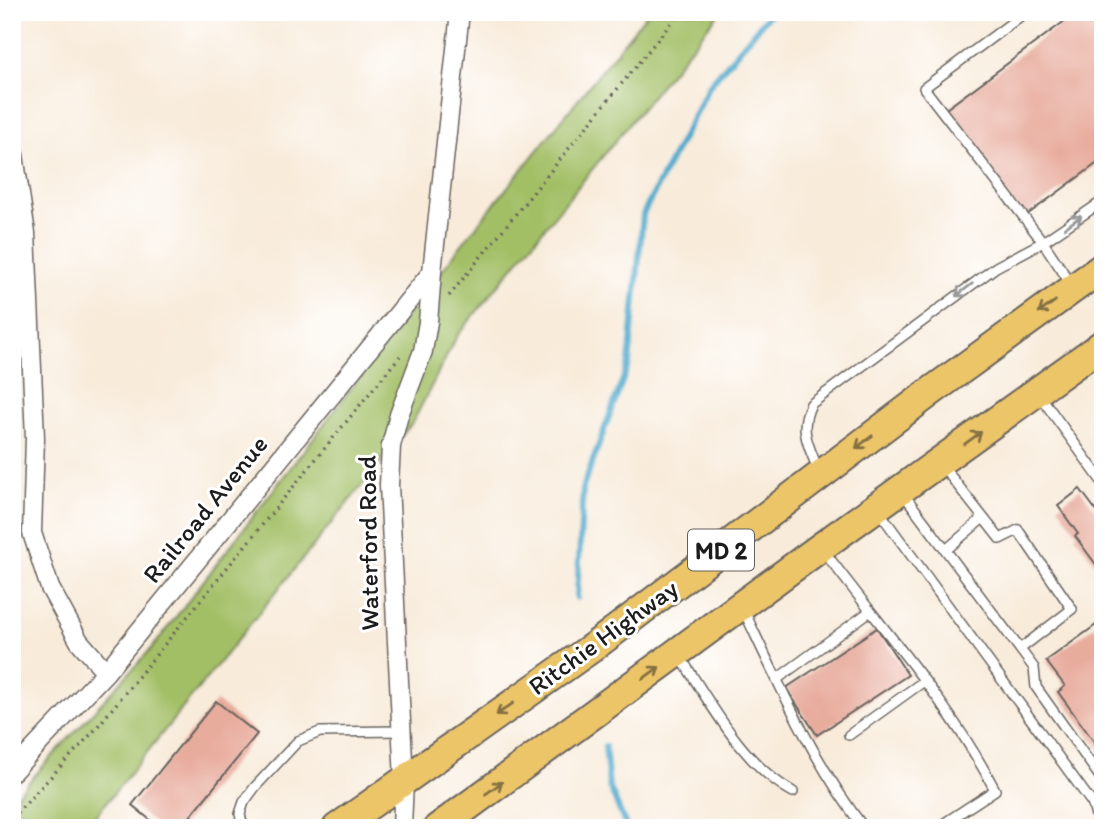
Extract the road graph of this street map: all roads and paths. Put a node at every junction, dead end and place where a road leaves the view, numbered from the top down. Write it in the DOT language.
graph roads {
  1 [pos="460,12"];
  2 [pos="680,12"];
  3 [pos="1026,12"];
  4 [pos="12,142"];
  5 [pos="1103,201"];
  6 [pos="1044,243"];
  7 [pos="1103,268"];
  8 [pos="432,272"];
  9 [pos="1074,288"];
  10 [pos="428,322"];
  11 [pos="1103,344"];
  12 [pos="402,354"];
  13 [pos="1037,392"];
  14 [pos="940,463"];
  15 [pos="821,475"];
  16 [pos="1103,483"];
  17 [pos="901,491"];
  18 [pos="877,509"];
  19 [pos="983,518"];
  20 [pos="821,547"];
  21 [pos="946,550"];
  22 [pos="742,607"];
  23 [pos="869,612"];
  24 [pos="1020,649"];
  25 [pos="678,653"];
  26 [pos="106,672"];
  27 [pos="776,679"];
  28 [pos="924,681"];
  29 [pos="402,731"];
  30 [pos="849,735"];
  31 [pos="12,772"];
  32 [pos="404,780"];
  33 [pos="1103,781"];
  34 [pos="793,792"];
  35 [pos="12,818"];
  36 [pos="243,828"];
  37 [pos="337,828"];
  38 [pos="402,828"];
  39 [pos="438,828"];
  40 [pos="864,828"];
  41 [pos="937,828"];
  42 [pos="1100,828"];
  1 -- 8 [label="street, Waterford Road"];
  2 -- 10 [label="path"];
  3 -- 6 [label="lane"];
  4 -- 26 [label="street"];
  6 -- 5 [label="lane, one-way"];
  6 -- 9 [label="lane"];
  6 -- 15 [label="lane, one-way"];
  7 -- 9 [label="main road, Ritchie Highway / MD 2"];
  8 -- 10 [label="street, Waterford Road"];
  8 -- 26 [label="street, Railroad Avenue"];
  9 -- 15 [label="main road, Ritchie Highway / MD 2, one-way"];
  10 -- 29 [label="street, Waterford Road"];
  11 -- 13 [label="main road, MD 2"];
  12 -- 35 [label="path"];
  14 -- 13 [label="main road, MD 2, one-way"];
  13 -- 16 [label="lane"];
  14 -- 17 [label="main road, MD 2"];
  14 -- 19 [label="lane"];
  15 -- 32 [label="main road, Ritchie Highway / MD 2, one-way"];
  17 -- 18 [label="main road, MD 2"];
  17 -- 21 [label="lane"];
  18 -- 20 [label="main road, MD 2"];
  18 -- 42 [label="lane"];
  19 -- 21 [label="lane"];
  19 -- 24 [label="lane"];
  20 -- 22 [label="main road, MD 2"];
  20 -- 23 [label="lane"];
  21 -- 24 [label="lane"];
  22 -- 25 [label="main road, MD 2"];
  22 -- 27 [label="lane"];
  23 -- 27 [label="lane"];
  23 -- 28 [label="lane"];
  24 -- 33 [label="lane"];
  25 -- 34 [label="lane"];
  39 -- 25 [label="main road, MD 2, one-way"];
  26 -- 31 [label="street, Railroad Avenue"];
  27 -- 40 [label="lane"];
  28 -- 30 [label="lane"];
  28 -- 41 [label="lane"];
  29 -- 32 [label="street, Waterford Road"];
  29 -- 36 [label="lane"];
  32 -- 37 [label="main road, Ritchie Highway / MD 2"];
  32 -- 38 [label="street, Waterford Road"];
}
